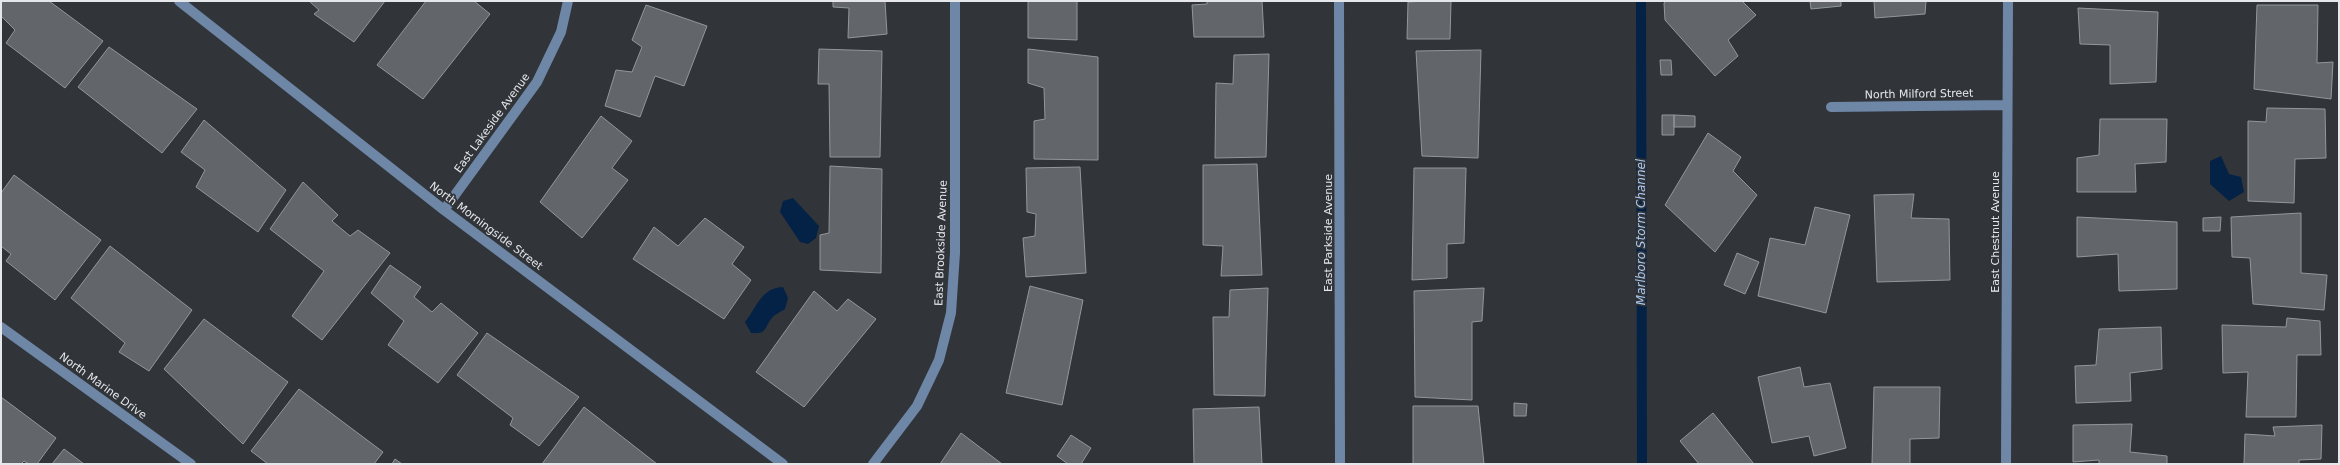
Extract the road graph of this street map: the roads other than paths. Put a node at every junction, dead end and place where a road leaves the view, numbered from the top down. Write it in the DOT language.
graph roads {
  1 [pos="180,1"];
  2 [pos="568,1"];
  3 [pos="955,1"];
  4 [pos="1339,1"];
  5 [pos="2008,1"];
  6 [pos="2008,105"];
  7 [pos="1831,107"];
  8 [pos="444,210"];
  9 [pos="1,327"];
  10 [pos="191,464"];
  11 [pos="783,464"];
  12 [pos="872,464"];
  13 [pos="1340,464"];
  14 [pos="2006,464"];
  1 -- 8 [label="street, North Morningside Street"];
  2 -- 8 [label="street, East Lakeside Avenue"];
  3 -- 12 [label="street, East Brookside Avenue"];
  4 -- 13 [label="street, East Parkside Avenue"];
  5 -- 6 [label="street, East Chestnut Avenue"];
  6 -- 7 [label="street, North Milford Street"];
  6 -- 14 [label="street, East Chestnut Avenue"];
  8 -- 11 [label="street, North Morningside Street"];
  9 -- 10 [label="street, North Marine Drive"];
}
